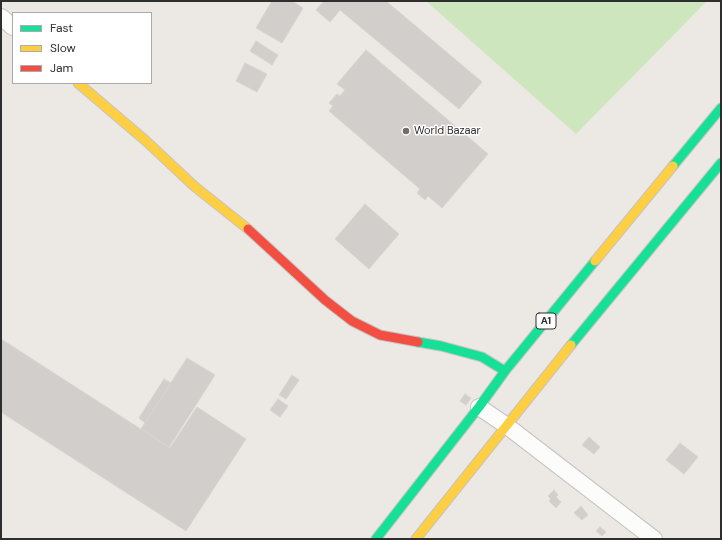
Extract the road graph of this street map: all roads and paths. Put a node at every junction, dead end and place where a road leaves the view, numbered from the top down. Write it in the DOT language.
graph roads {
  1 [pos="1,17"];
  2 [pos="12,26"];
  3 [pos="79,84"];
  4 [pos="721,108"];
  5 [pos="721,163"];
  6 [pos="505,371"];
  7 [pos="479,407"];
  8 [pos="506,426"];
  9 [pos="376,539"];
  10 [pos="416,539"];
  11 [pos="654,539"];
  1 -- 2 [label="street"];
  3 -- 6 [label="main road"];
  4 -- 6 [label="main road, A1"];
  5 -- 8 [label="main road"];
  6 -- 7 [label="main road, A1"];
  7 -- 8 [label="street"];
  7 -- 9 [label="main road, A1"];
  8 -- 10 [label="main road"];
  8 -- 11 [label="street"];
}
